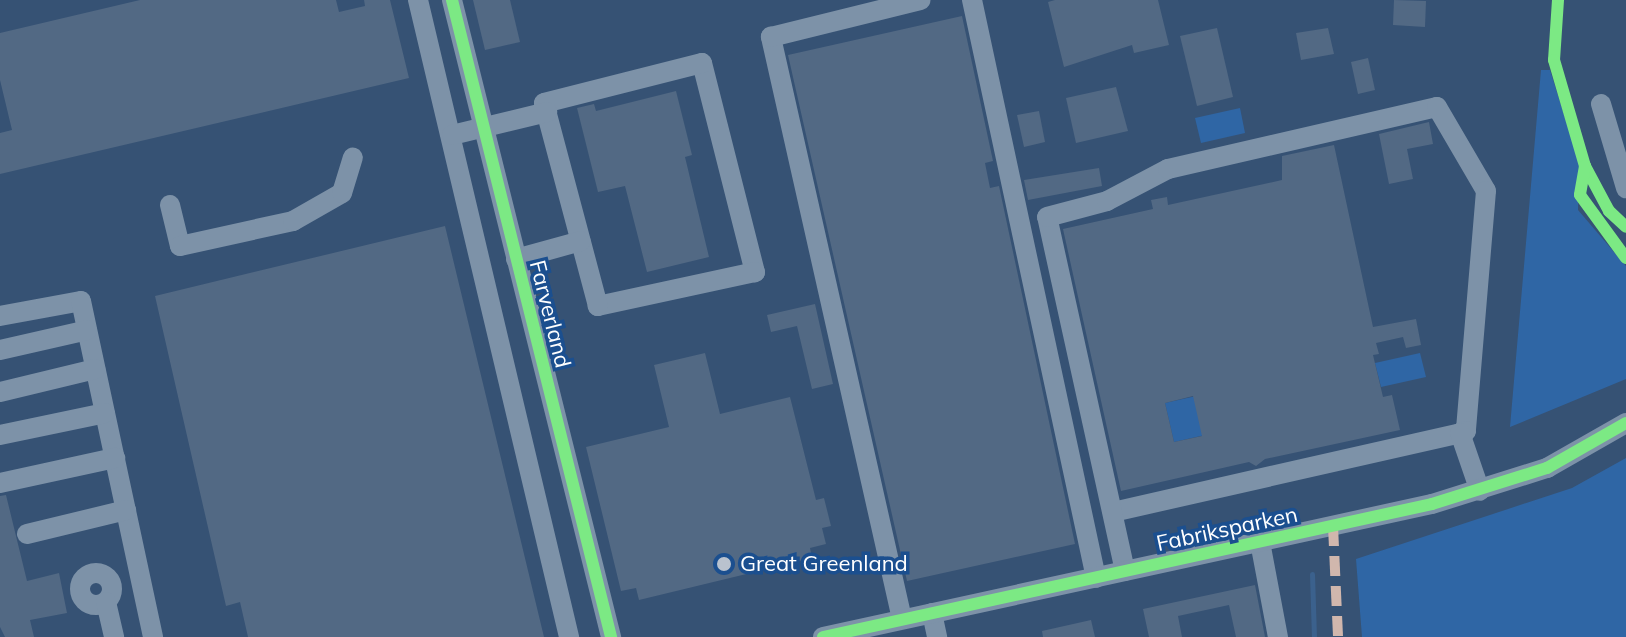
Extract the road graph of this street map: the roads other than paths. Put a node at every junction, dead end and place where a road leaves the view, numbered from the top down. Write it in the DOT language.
graph roads {
  1 [pos="418,0"];
  2 [pos="452,0"];
  3 [pos="920,0"];
  4 [pos="972,0"];
  5 [pos="468,67"];
  6 [pos="437,75"];
  7 [pos="1601,104"];
  8 [pos="547,112"];
  9 [pos="483,127"];
  10 [pos="452,135"];
  11 [pos="353,158"];
  12 [pos="1626,188"];
  13 [pos="170,205"];
  14 [pos="581,241"];
  15 [pos="516,259"];
  16 [pos="0,316"];
  17 [pos="87,330"];
  18 [pos="0,350"];
  19 [pos="95,369"];
  20 [pos="0,392"];
  21 [pos="553,407"];
  22 [pos="105,413"];
  23 [pos="519,415"];
  24 [pos="1626,423"];
  25 [pos="1460,433"];
  26 [pos="0,435"];
  27 [pos="115,458"];
  28 [pos="0,483"];
  29 [pos="1480,491"];
  30 [pos="126,510"];
  31 [pos="1113,512"];
  32 [pos="27,534"];
  33 [pos="1260,542"];
  34 [pos="1125,571"];
  35 [pos="1096,578"];
  36 [pos="145,601"];
  37 [pos="932,613"];
  38 [pos="902,619"];
  39 [pos="114,637"];
  40 [pos="153,637"];
  41 [pos="569,637"];
  42 [pos="611,637"];
  43 [pos="823,637"];
  44 [pos="937,637"];
  45 [pos="1278,637"];
  1 -- 6 [label="street"];
  2 -- 5 [label="street, Farverland"];
  3 -- 38 [label="street"];
  4 -- 35 [label="street"];
  5 -- 6 [label="street"];
  5 -- 9 [label="street, Farverland"];
  6 -- 10 [label="street"];
  7 -- 12 [label="street"];
  8 -- 9 [label="street"];
  8 -- 14 [label="street"];
  8 -- 14 [label="street"];
  9 -- 10 [label="street"];
  9 -- 15 [label="street, Farverland"];
  10 -- 23 [label="street"];
  11 -- 13 [label="street"];
  14 -- 15 [label="street"];
  15 -- 21 [label="street, Farverland"];
  16 -- 17 [label="street"];
  17 -- 18 [label="street"];
  17 -- 19 [label="street"];
  19 -- 20 [label="street"];
  19 -- 22 [label="street"];
  21 -- 23 [label="street"];
  21 -- 42 [label="street, Farverland"];
  22 -- 26 [label="street"];
  22 -- 27 [label="street"];
  23 -- 41 [label="street"];
  24 -- 29 [label="street, Fabriksparken"];
  25 -- 29 [label="street"];
  25 -- 31 [label="street"];
  25 -- 31 [label="street"];
  27 -- 28 [label="street"];
  27 -- 30 [label="street"];
  29 -- 33 [label="street, Fabriksparken"];
  30 -- 32 [label="street"];
  30 -- 36 [label="street"];
  31 -- 34 [label="street"];
  33 -- 34 [label="street, Fabriksparken"];
  33 -- 45 [label="street"];
  34 -- 35 [label="street, Fabriksparken"];
  35 -- 37 [label="street, Fabriksparken"];
  36 -- 39 [label="street"];
  36 -- 40 [label="street"];
  37 -- 38 [label="street, Fabriksparken"];
  37 -- 44 [label="street"];
  38 -- 43 [label="street, Fabriksparken"];
}
